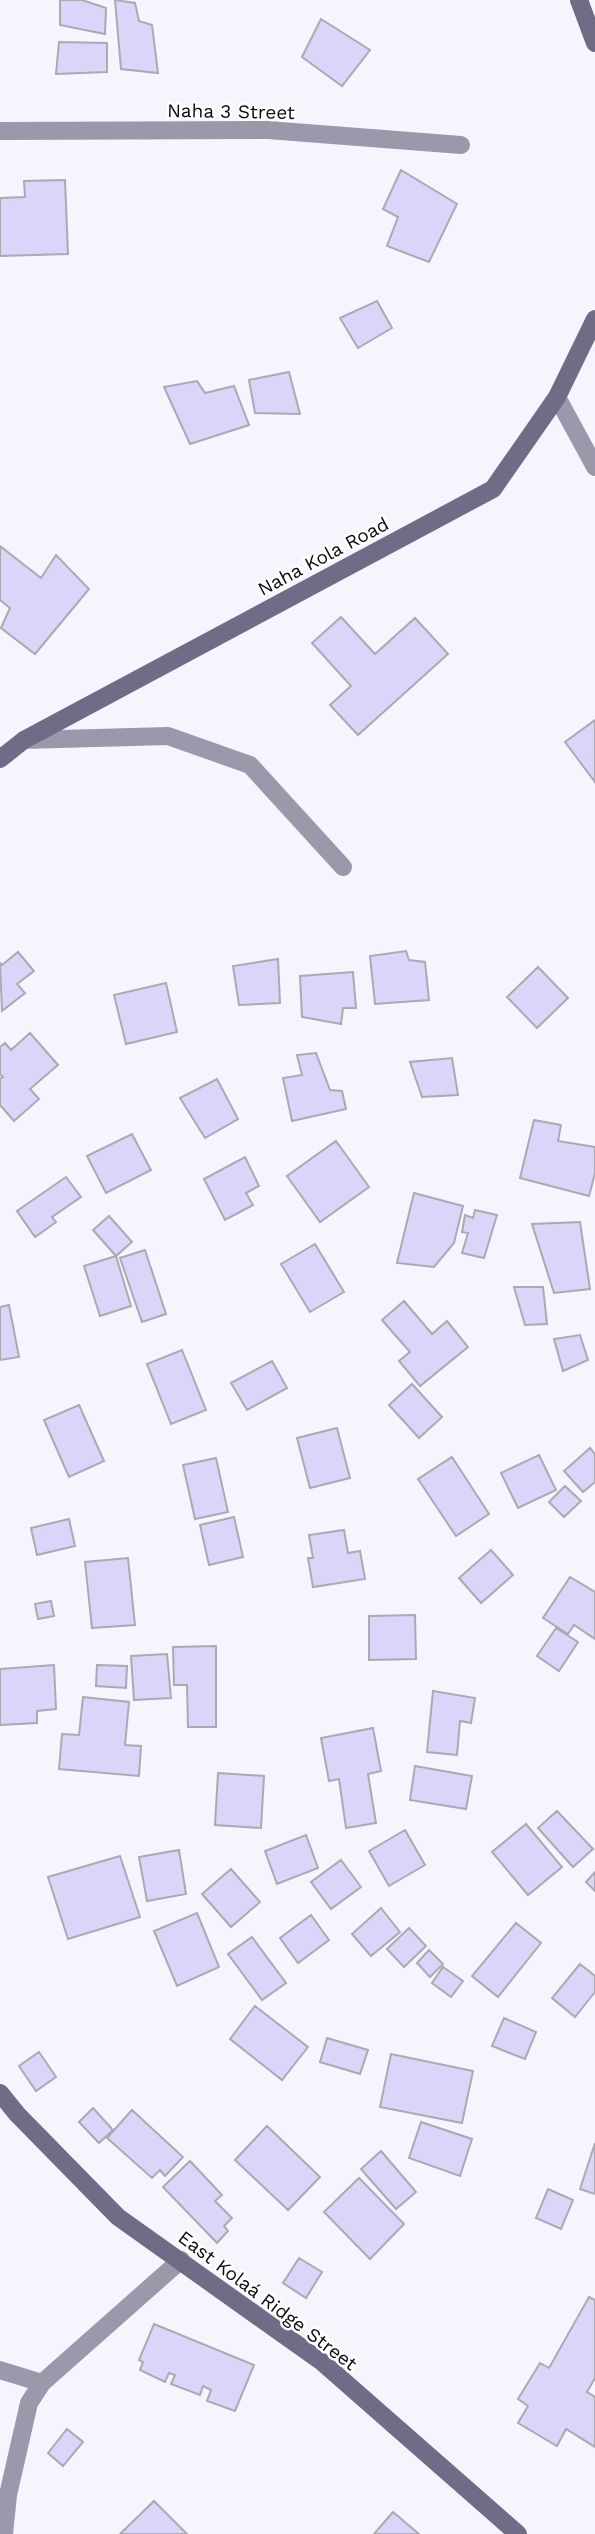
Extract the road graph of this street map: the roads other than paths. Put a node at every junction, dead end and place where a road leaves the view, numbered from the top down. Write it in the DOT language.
graph roads {
  1 [pos="579,0"];
  2 [pos="595,43"];
  3 [pos="0,131"];
  4 [pos="461,145"];
  5 [pos="595,319"];
  6 [pos="557,397"];
  7 [pos="595,467"];
  8 [pos="24,740"];
  9 [pos="0,759"];
  10 [pos="343,867"];
  11 [pos="0,2093"];
  12 [pos="181,2260"];
  13 [pos="0,2370"];
  14 [pos="42,2384"];
  15 [pos="4,2534"];
  16 [pos="518,2534"];
  1 -- 2 [label="street"];
  3 -- 4 [label="street, Naha 3 Street"];
  5 -- 6 [label="street, Naha Kola Road"];
  6 -- 7 [label="street"];
  6 -- 8 [label="street, Naha Kola Road"];
  8 -- 9 [label="street, Naha Kola Road"];
  8 -- 10 [label="street"];
  11 -- 12 [label="street, East Kolaá Ridge Street"];
  12 -- 14 [label="street"];
  12 -- 16 [label="street, East Kolaá Ridge Street"];
  13 -- 14 [label="street"];
  14 -- 15 [label="street"];
}
